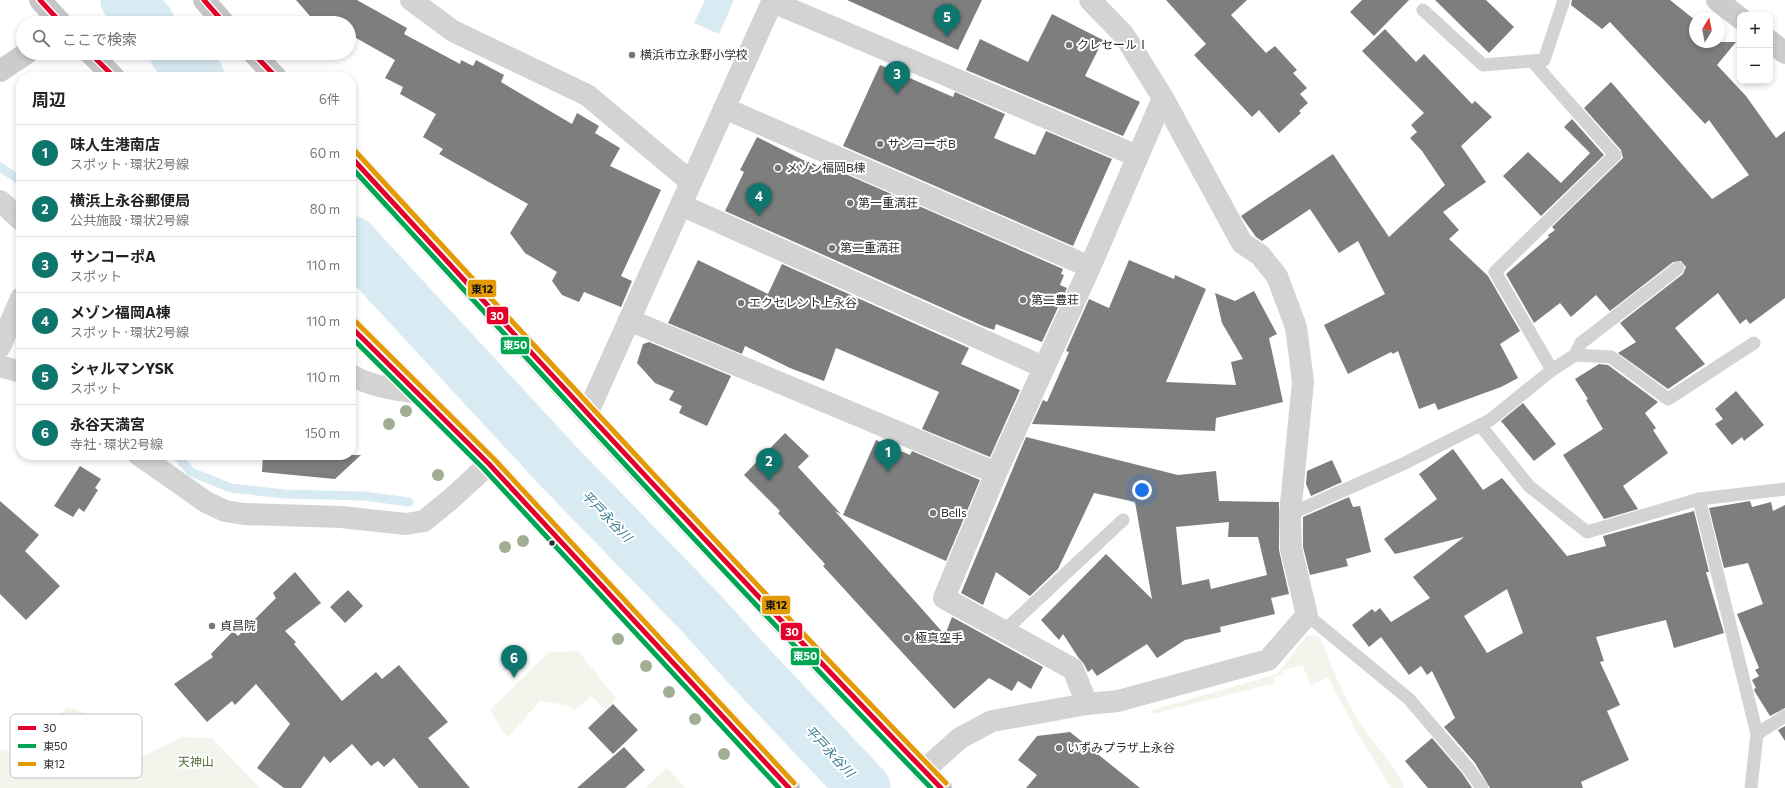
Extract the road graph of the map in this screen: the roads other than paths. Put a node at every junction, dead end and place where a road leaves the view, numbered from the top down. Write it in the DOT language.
graph roads {
  1 [pos="40,0"];
  2 [pos="204,0"];
  3 [pos="411,0"];
  4 [pos="1090,0"];
  5 [pos="1564,0"];
  6 [pos="1717,0"];
  7 [pos="773,1"];
  8 [pos="1423,10"];
  9 [pos="54,16"];
  10 [pos="218,16"];
  11 [pos="1737,16"];
  12 [pos="1773,43"];
  13 [pos="1785,53"];
  14 [pos="16,60"];
  15 [pos="97,60"];
  16 [pos="260,60"];
  17 [pos="1532,61"];
  18 [pos="0,71"];
  19 [pos="109,72"];
  20 [pos="271,72"];
  21 [pos="1163,98"];
  22 [pos="724,108"];
  23 [pos="1137,156"];
  24 [pos="356,162"];
  25 [pos="691,182"];
  26 [pos="0,200"];
  27 [pos="681,205"];
  28 [pos="16,215"];
  29 [pos="1090,267"];
  30 [pos="1678,268"];
  31 [pos="16,310"];
  32 [pos="629,320"];
  33 [pos="356,332"];
  34 [pos="1754,343"];
  35 [pos="0,348"];
  36 [pos="1575,355"];
  37 [pos="0,366"];
  38 [pos="1043,368"];
  39 [pos="1552,370"];
  40 [pos="16,371"];
  41 [pos="356,378"];
  42 [pos="418,393"];
  43 [pos="586,414"];
  44 [pos="1480,425"];
  45 [pos="146,460"];
  46 [pos="489,464"];
  47 [pos="996,473"];
  48 [pos="1785,490"];
  49 [pos="1699,499"];
  50 [pos="1290,514"];
  51 [pos="1122,520"];
  52 [pos="1307,615"];
  53 [pos="1004,631"];
  54 [pos="1087,704"];
  55 [pos="1785,716"];
  56 [pos="1757,734"];
  57 [pos="923,771"];
  58 [pos="789,788"];
  59 [pos="941,788"];
  60 [pos="1482,788"];
  61 [pos="1751,788"];
  1 -- 9 [label="main road"];
  2 -- 10 [label="main road"];
  3 -- 25 [label="street"];
  4 -- 21 [label="street"];
  5 -- 17 [label="lane"];
  6 -- 11 [label="street"];
  7 -- 22 [label="street"];
  7 -- 23 [label="street"];
  8 -- 17 [label="lane"];
  12 -- 13 [label="street"];
  14 -- 18 [label="street"];
  15 -- 19 [label="main road"];
  16 -- 20 [label="main road"];
  17 -- 39 [label="lane"];
  21 -- 23 [label="street"];
  21 -- 50 [label="street"];
  22 -- 25 [label="street"];
  22 -- 29 [label="street"];
  23 -- 29 [label="street"];
  24 -- 43 [label="main road"];
  25 -- 27 [label="street"];
  26 -- 28 [label="street"];
  27 -- 32 [label="street"];
  27 -- 38 [label="street"];
  29 -- 38 [label="street"];
  30 -- 36 [label="lane"];
  31 -- 35 [label="street"];
  32 -- 43 [label="street"];
  32 -- 47 [label="street"];
  33 -- 42 [label="main road"];
  34 -- 36 [label="lane"];
  36 -- 39 [label="lane"];
  37 -- 40 [label="street"];
  38 -- 47 [label="street"];
  39 -- 44 [label="lane"];
  41 -- 42 [label="street"];
  42 -- 46 [label="main road"];
  43 -- 57 [label="main road"];
  44 -- 49 [label="lane"];
  44 -- 50 [label="lane"];
  45 -- 46 [label="street"];
  46 -- 58 [label="main road"];
  47 -- 53 [label="street"];
  48 -- 49 [label="lane"];
  49 -- 56 [label="lane"];
  50 -- 52 [label="street"];
  51 -- 53 [label="lane"];
  52 -- 54 [label="street"];
  52 -- 60 [label="lane"];
  53 -- 54 [label="street"];
  54 -- 57 [label="street"];
  55 -- 56 [label="lane"];
  56 -- 61 [label="lane"];
  57 -- 59 [label="main road"];
}
